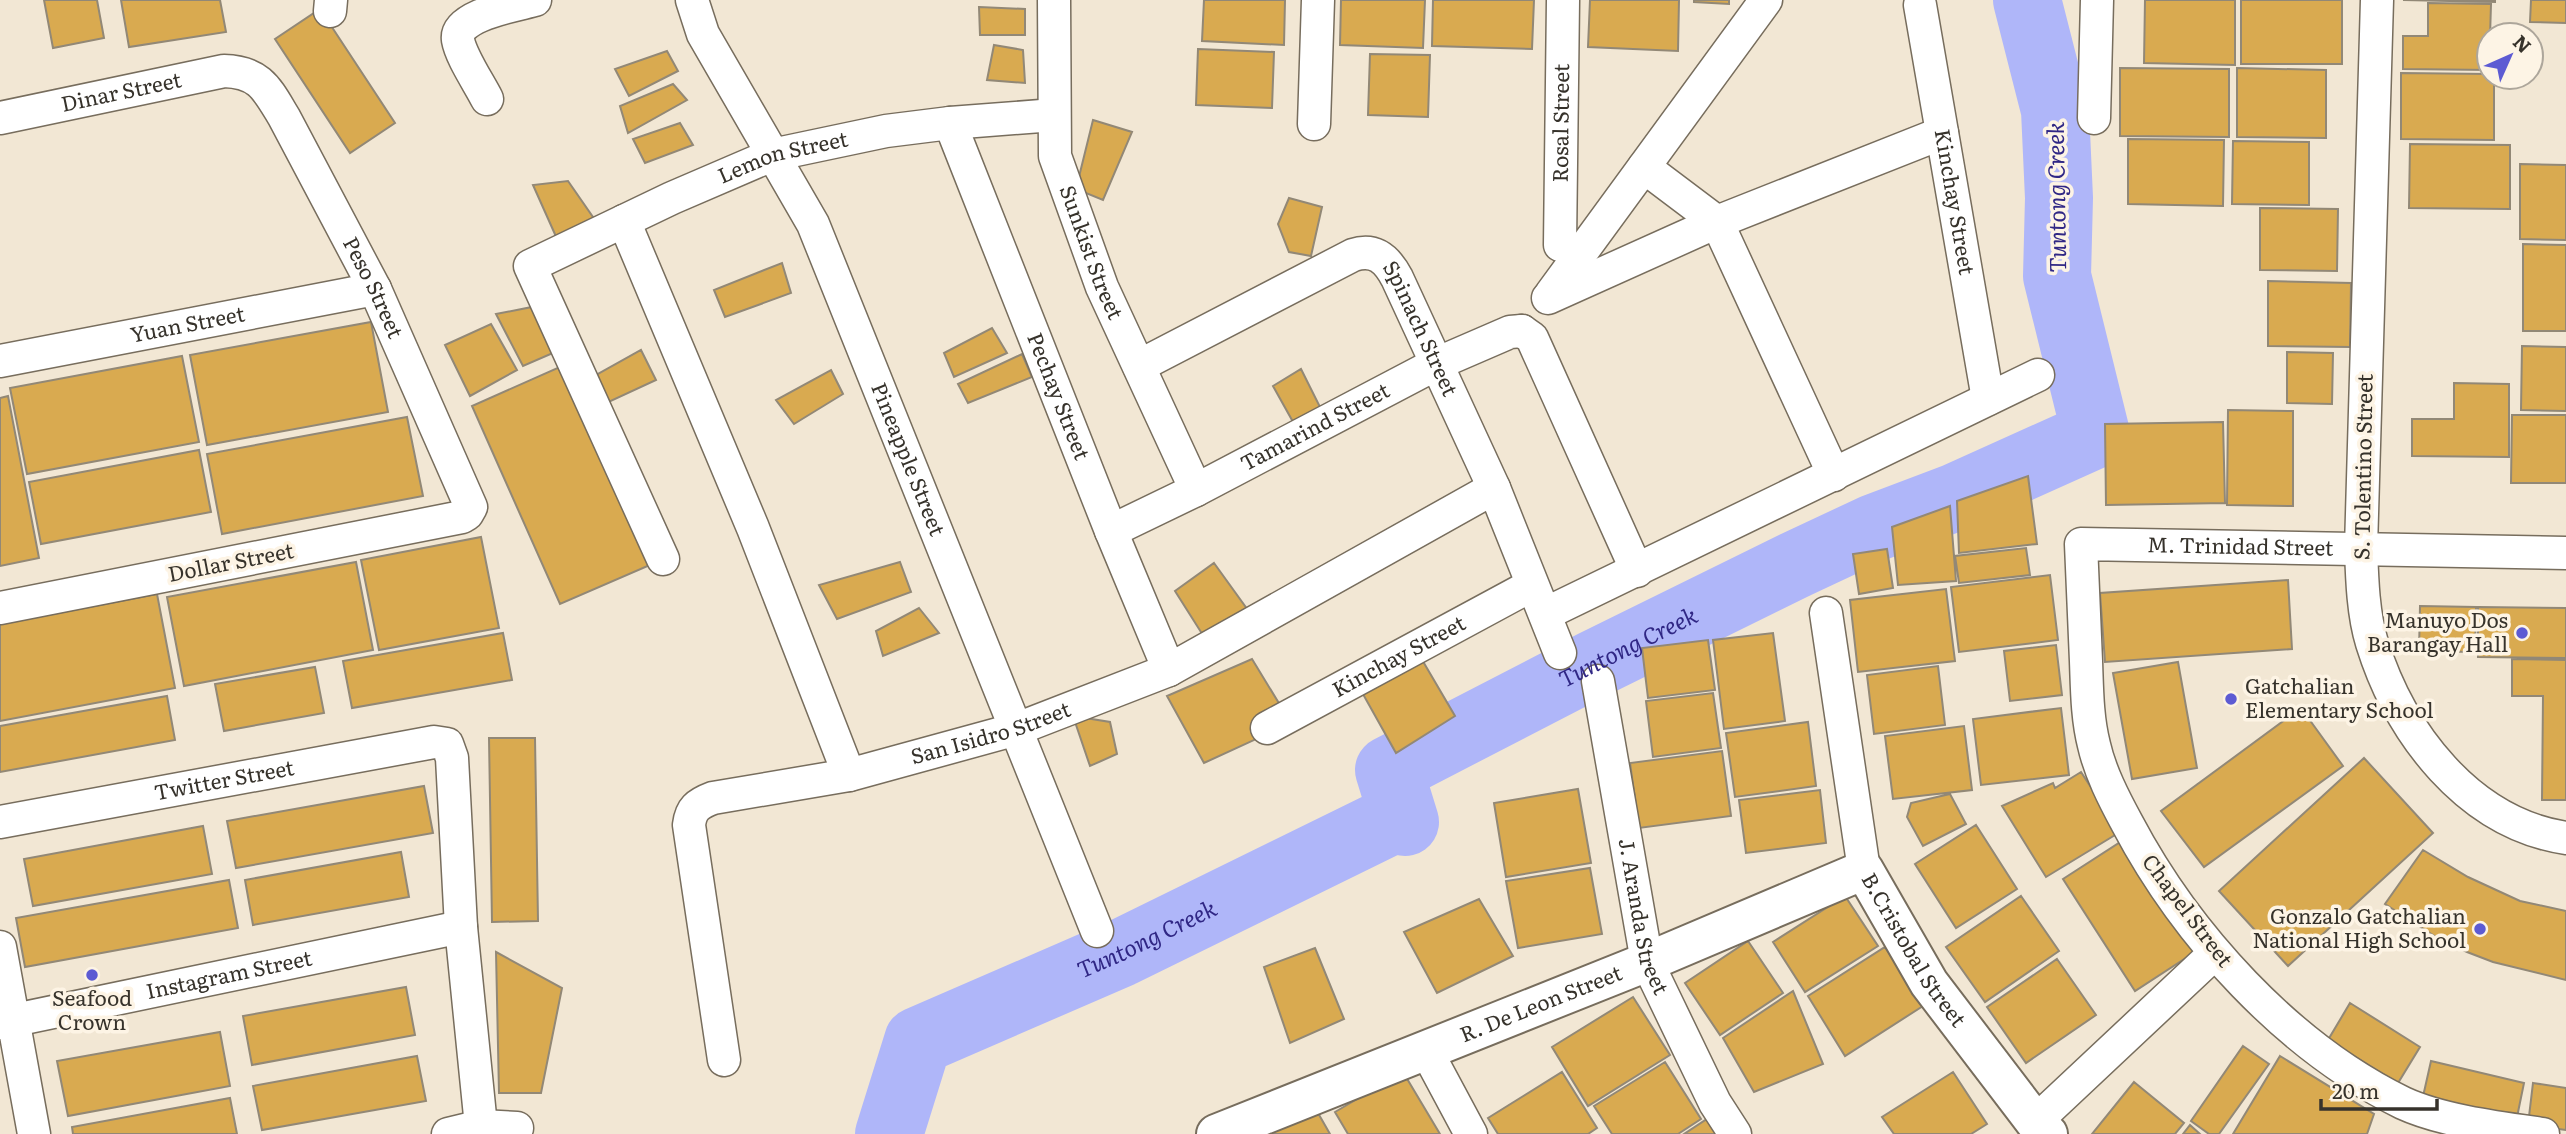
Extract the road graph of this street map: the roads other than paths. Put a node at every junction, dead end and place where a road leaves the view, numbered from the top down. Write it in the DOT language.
graph roads {
  1 [pos="536,0"];
  2 [pos="692,0"];
  3 [pos="1054,0"];
  4 [pos="1318,0"];
  5 [pos="1563,0"];
  6 [pos="1766,0"];
  7 [pos="2097,0"];
  8 [pos="2377,0"];
  9 [pos="1920,5"];
  10 [pos="244,71"];
  11 [pos="488,99"];
  12 [pos="1054,115"];
  13 [pos="0,118"];
  14 [pos="2094,118"];
  15 [pos="950,122"];
  16 [pos="1314,124"];
  17 [pos="1942,133"];
  18 [pos="772,155"];
  19 [pos="1644,167"];
  20 [pos="624,220"];
  21 [pos="1717,222"];
  22 [pos="1560,245"];
  23 [pos="375,289"];
  24 [pos="1548,298"];
  25 [pos="1522,331"];
  26 [pos="0,361"];
  27 [pos="1436,364"];
  28 [pos="1139,366"];
  29 [pos="2038,374"];
  30 [pos="1988,399"];
  31 [pos="1834,475"];
  32 [pos="1494,488"];
  33 [pos="1196,490"];
  34 [pos="462,517"];
  35 [pos="1111,531"];
  36 [pos="2081,544"];
  37 [pos="2361,548"];
  38 [pos="2566,552"];
  39 [pos="663,559"];
  40 [pos="1637,571"];
  41 [pos="1532,585"];
  42 [pos="0,608"];
  43 [pos="1826,613"];
  44 [pos="1545,614"];
  45 [pos="1560,653"];
  46 [pos="1169,670"];
  47 [pos="1598,681"];
  48 [pos="1267,728"];
  49 [pos="1017,729"];
  50 [pos="849,775"];
  51 [pos="0,822"];
  52 [pos="2566,838"];
  53 [pos="1864,870"];
  54 [pos="461,927"];
  55 [pos="1097,931"];
  56 [pos="0,947"];
  57 [pos="2215,954"];
  58 [pos="1647,962"];
  59 [pos="7,1022"];
  60 [pos="1426,1050"];
  61 [pos="724,1060"];
  62 [pos="481,1126"];
  63 [pos="517,1128"];
  64 [pos="2041,1128"];
  65 [pos="34,1134"];
  66 [pos="448,1134"];
  67 [pos="1216,1134"];
  68 [pos="1471,1134"];
  69 [pos="1735,1134"];
  70 [pos="2543,1134"];
  1 -- 11 [label="street"];
  2 -- 18 [label="street, Pineapple Street"];
  3 -- 12 [label="street, Sunkist Street"];
  4 -- 16 [label="street"];
  5 -- 22 [label="street, Rosal Street"];
  6 -- 19 [label="street"];
  7 -- 14 [label="street"];
  8 -- 37 [label="street, S. Tolentino Street"];
  9 -- 17 [label="street, Kinchay Street"];
  10 -- 13 [label="street, Dinar Street"];
  10 -- 23 [label="street, Peso Street"];
  12 -- 15 [label="street, Lemon Street"];
  12 -- 28 [label="street, Sunkist Street"];
  15 -- 18 [label="street, Lemon Street"];
  15 -- 35 [label="street, Pechay Street"];
  17 -- 21 [label="street"];
  17 -- 30 [label="street, Kinchay Street"];
  18 -- 20 [label="street, Lemon Street"];
  18 -- 49 [label="street, Pineapple Street"];
  19 -- 21 [label="street"];
  19 -- 24 [label="street"];
  20 -- 39 [label="street, Lemon Street"];
  20 -- 50 [label="street"];
  21 -- 24 [label="street"];
  21 -- 31 [label="street"];
  23 -- 26 [label="street, Yuan Street"];
  23 -- 34 [label="street, Peso Street"];
  24 -- 25 [label="street"];
  25 -- 27 [label="street, Tamarind Street"];
  25 -- 40 [label="street"];
  27 -- 28 [label="street, Spinach Street"];
  27 -- 32 [label="street, Spinach Street"];
  27 -- 33 [label="street, Tamarind Street"];
  28 -- 33 [label="street, Sunkist Street"];
  29 -- 30 [label="street"];
  30 -- 31 [label="street"];
  31 -- 40 [label="street"];
  32 -- 41 [label="street, Spinach Street"];
  32 -- 46 [label="street, San Isidro Street"];
  33 -- 35 [label="street, Tamarind Street"];
  34 -- 42 [label="street, Dollar Street"];
  35 -- 46 [label="street, Pechay Street"];
  36 -- 37 [label="street, M. Trinidad Street"];
  36 -- 57 [label="street, Chapel Street"];
  37 -- 38 [label="street, M. Trinidad Street"];
  37 -- 52 [label="street, S. Tolentino Street"];
  40 -- 44 [label="street"];
  41 -- 44 [label="street, Spinach Street"];
  41 -- 48 [label="street, Kinchay Street"];
  43 -- 53 [label="street, B.Cristobal Street"];
  44 -- 45 [label="street, Spinach Street"];
  46 -- 49 [label="street, San Isidro Street"];
  47 -- 58 [label="street, J. Aranda Street"];
  49 -- 50 [label="street, San Isidro Street"];
  49 -- 55 [label="street, Pineapple Street"];
  50 -- 61 [label="street, San Isidro Street"];
  51 -- 54 [label="street, Twitter Street"];
  53 -- 58 [label="street, R. De Leon Street"];
  53 -- 64 [label="street, B.Cristobal Street"];
  54 -- 59 [label="street, Instagram Street"];
  54 -- 62 [label="street"];
  56 -- 59 [label="street"];
  57 -- 64 [label="street"];
  57 -- 70 [label="street, Chapel Street"];
  58 -- 60 [label="street, R. De Leon Street"];
  58 -- 69 [label="street, J. Aranda Street"];
  59 -- 65 [label="street"];
  60 -- 67 [label="street, R. De Leon Street"];
  60 -- 68 [label="street"];
  62 -- 63 [label="street"];
  62 -- 66 [label="street"];
}
